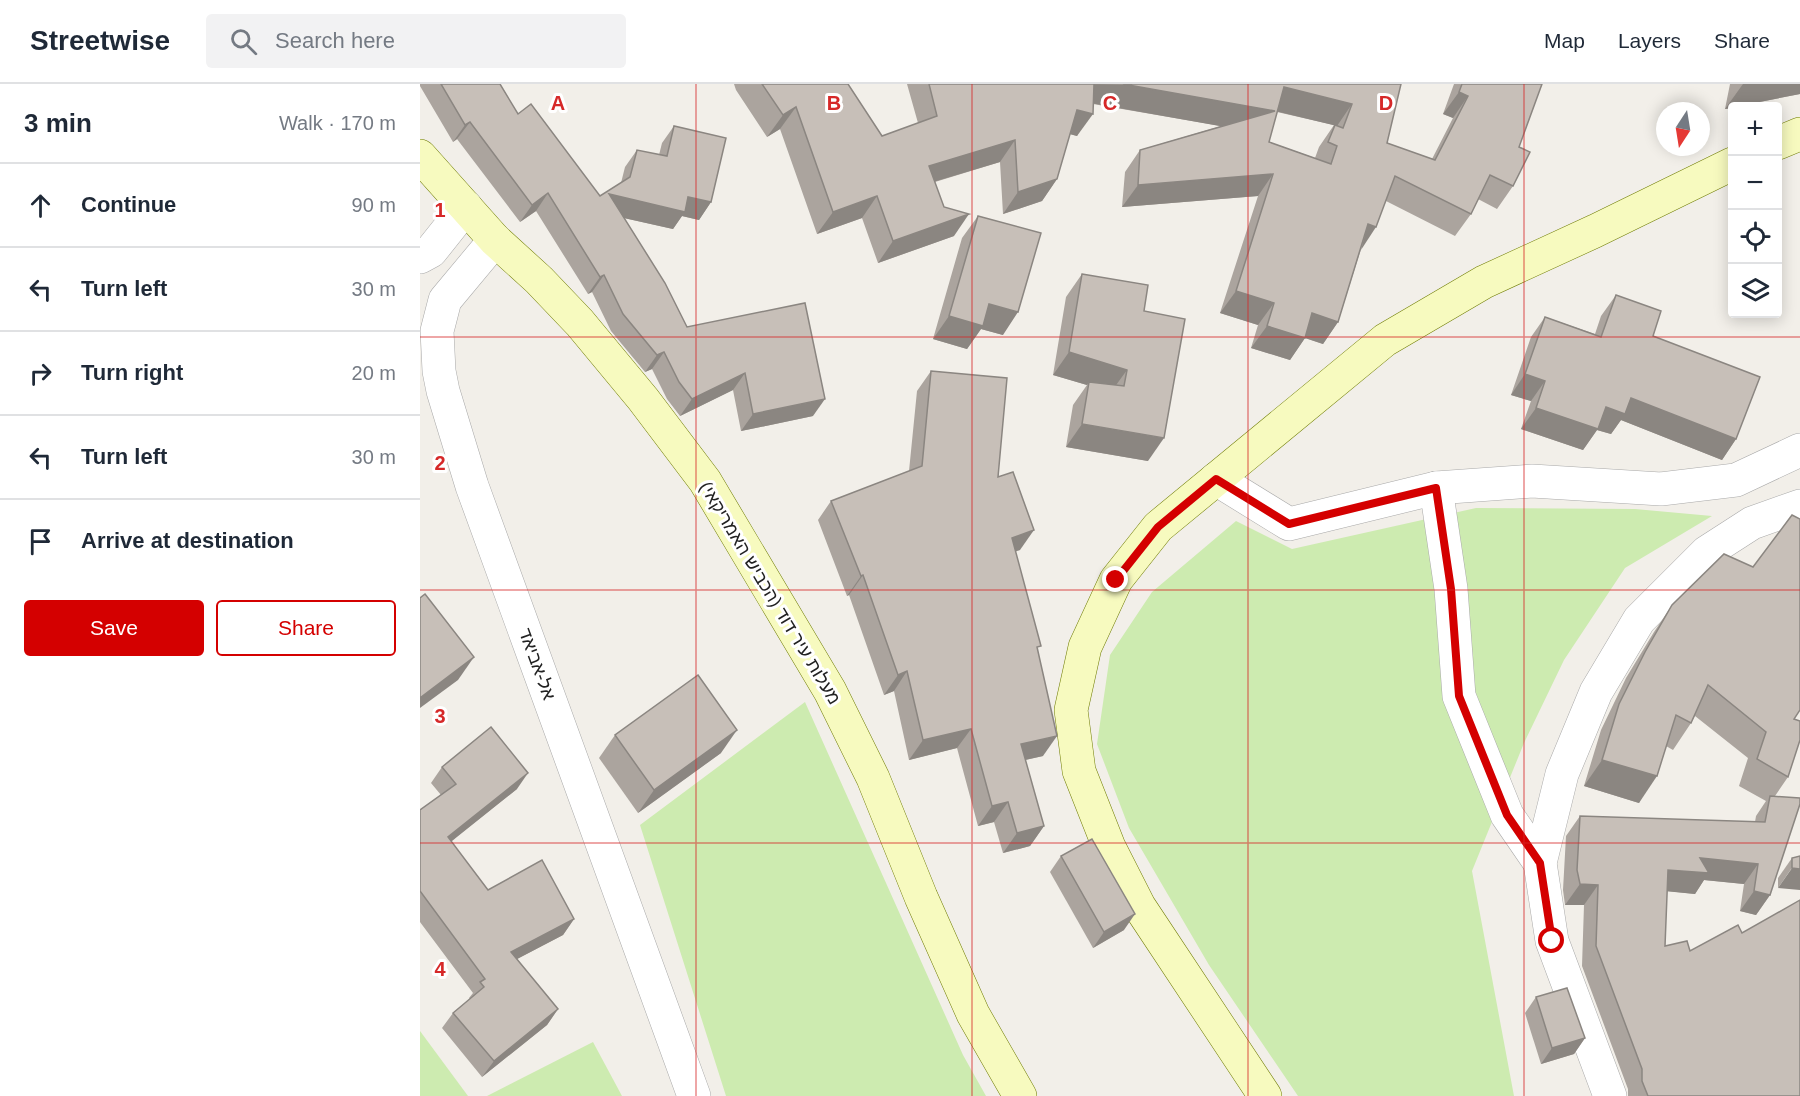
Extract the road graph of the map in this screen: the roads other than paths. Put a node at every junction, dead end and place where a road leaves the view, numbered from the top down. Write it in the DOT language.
graph roads {
  1 [pos="1800,134"];
  2 [pos="1782,141"];
  3 [pos="420,156"];
  4 [pos="1728,166"];
  5 [pos="466,207"];
  6 [pos="495,240"];
  7 [pos="420,257"];
  8 [pos="1800,450"];
  9 [pos="1216,479"];
  10 [pos="1436,488"];
  11 [pos="1800,506"];
  12 [pos="1540,863"];
  13 [pos="694,1096"];
  14 [pos="1020,1096"];
  15 [pos="1265,1096"];
  16 [pos="1610,1096"];
  1 -- 2 [label="street"];
  3 -- 5 [label="street, מעלות עיר דוד (הכביש האמריקאי)"];
  4 -- 9 [label="street"];
  5 -- 6 [label="street, מעלות עיר דוד (הכביש האמריקאי)"];
  5 -- 7 [label="street"];
  6 -- 13 [label="street, אל-אביאד"];
  6 -- 14 [label="street, מעלות עיר דוד (הכביש האמריקאי)"];
  8 -- 10 [label="street"];
  9 -- 10 [label="street"];
  9 -- 15 [label="street"];
  10 -- 12 [label="street"];
  11 -- 12 [label="street"];
  12 -- 16 [label="street"];
}
